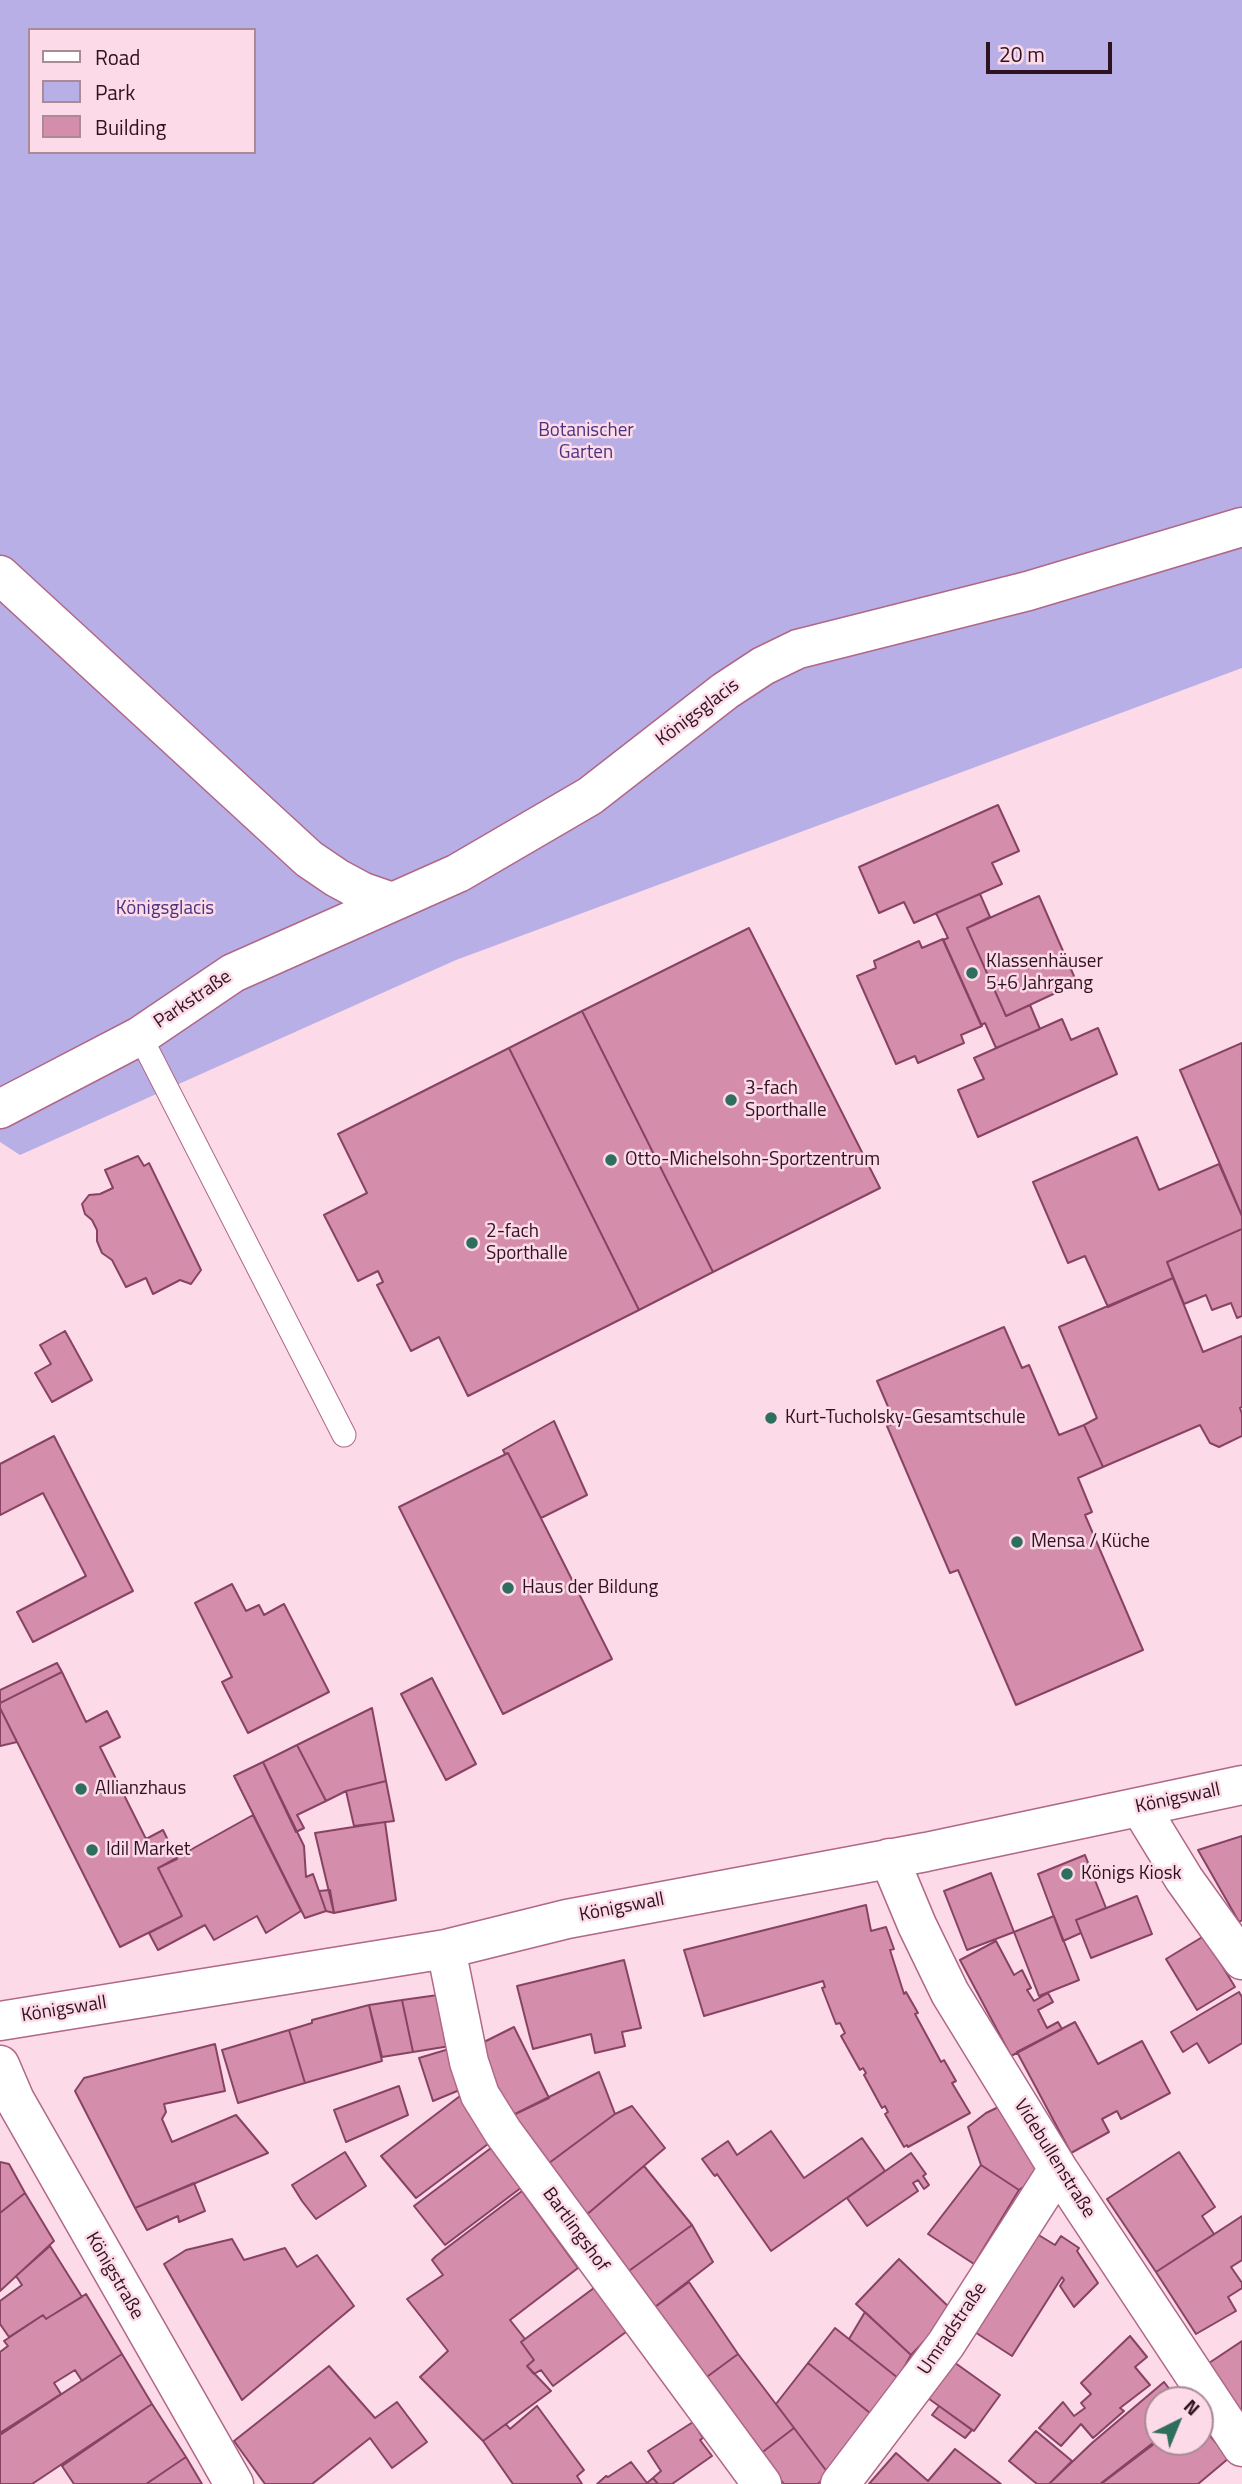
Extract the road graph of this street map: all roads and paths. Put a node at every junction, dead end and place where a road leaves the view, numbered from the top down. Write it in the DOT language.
graph roads {
  1 [pos="1242,527"];
  2 [pos="0,575"];
  3 [pos="392,902"];
  4 [pos="140,1036"];
  5 [pos="0,1109"];
  6 [pos="344,1435"];
  7 [pos="1242,1785"];
  8 [pos="1140,1807"];
  9 [pos="889,1858"];
  10 [pos="446,1948"];
  11 [pos="1242,1960"];
  12 [pos="0,2021"];
  13 [pos="0,2065"];
  14 [pos="8,2108"];
  15 [pos="1058,2169"];
  16 [pos="1242,2447"];
  17 [pos="234,2484"];
  18 [pos="762,2484"];
  19 [pos="840,2484"];
  1 -- 3 [label="street, Königsglacis"];
  2 -- 3 [label="street"];
  3 -- 4 [label="street, Parkstraße"];
  4 -- 5 [label="street, Parkstraße"];
  4 -- 6 [label="lane"];
  7 -- 8 [label="street, Königswall"];
  8 -- 9 [label="street, Königswall"];
  8 -- 11 [label="street"];
  9 -- 10 [label="street, Königswall"];
  9 -- 15 [label="street, Videbullenstraße"];
  10 -- 12 [label="street, Königswall"];
  10 -- 18 [label="street, Bartlingshof"];
  13 -- 14 [label="street, Königstraße"];
  14 -- 17 [label="street, Königstraße"];
  15 -- 16 [label="street, Videbullenstraße"];
  15 -- 19 [label="street, Umradstraße"];
}
